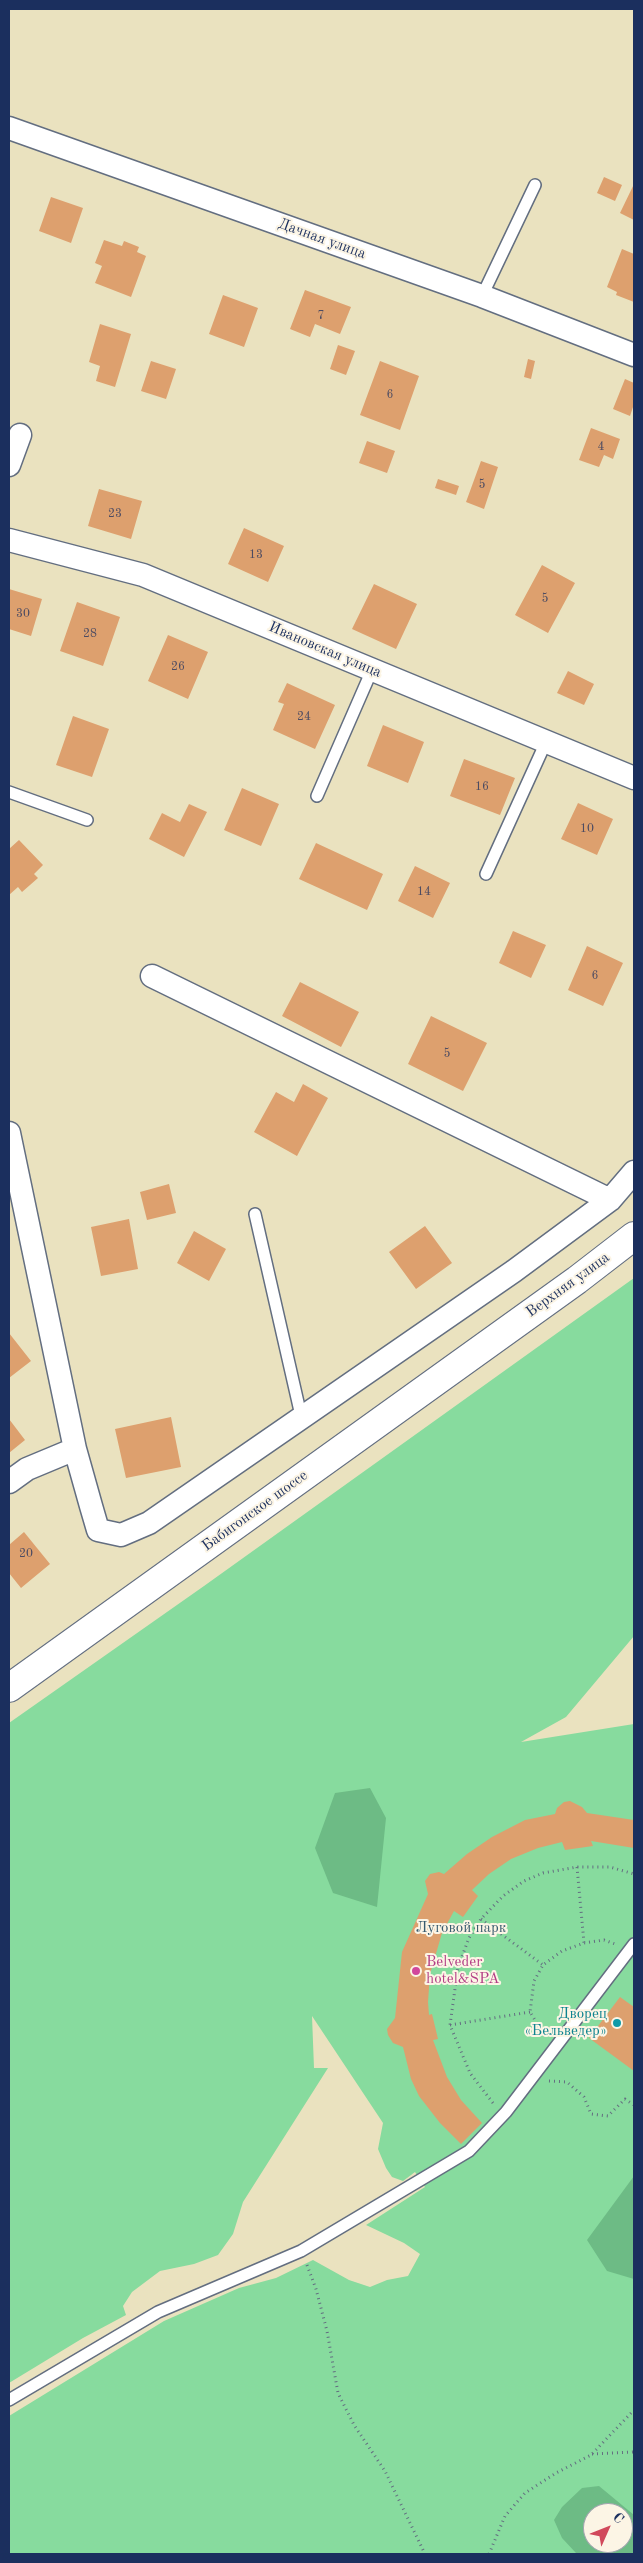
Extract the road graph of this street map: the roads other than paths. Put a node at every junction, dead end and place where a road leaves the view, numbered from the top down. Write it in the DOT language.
graph roads {
  1 [pos="9,128"];
  2 [pos="535,185"];
  3 [pos="482,296"];
  4 [pos="634,355"];
  5 [pos="20,435"];
  6 [pos="9,465"];
  7 [pos="9,540"];
  8 [pos="372,670"];
  9 [pos="546,742"];
  10 [pos="634,778"];
  11 [pos="9,792"];
  12 [pos="317,796"];
  13 [pos="87,820"];
  14 [pos="486,874"];
  15 [pos="152,976"];
  16 [pos="9,1133"];
  17 [pos="634,1172"];
  18 [pos="14,1180"];
  19 [pos="610,1200"];
  20 [pos="255,1214"];
  21 [pos="634,1236"];
  22 [pos="501,1334"];
  23 [pos="302,1420"];
  24 [pos="75,1449"];
  25 [pos="9,1482"];
  26 [pos="9,1688"];
  27 [pos="632,1947"];
  28 [pos="9,2400"];
  1 -- 3 [label="street, Дачная улица"];
  2 -- 3 [label="lane"];
  3 -- 4 [label="street, Дачная улица"];
  5 -- 6 [label="street"];
  7 -- 8 [label="street, Ивановская улица"];
  8 -- 9 [label="street, Ивановская улица"];
  8 -- 12 [label="lane"];
  9 -- 10 [label="street, Ивановская улица"];
  9 -- 14 [label="lane"];
  11 -- 13 [label="lane"];
  15 -- 19 [label="street"];
  16 -- 18 [label="street"];
  17 -- 19 [label="street"];
  18 -- 24 [label="street"];
  19 -- 23 [label="street"];
  20 -- 23 [label="lane"];
  21 -- 22 [label="street, Верхняя улица"];
  22 -- 26 [label="street, Бабигонское шоссе"];
  23 -- 24 [label="street"];
  24 -- 25 [label="street"];
  27 -- 28 [label="lane"];
}
